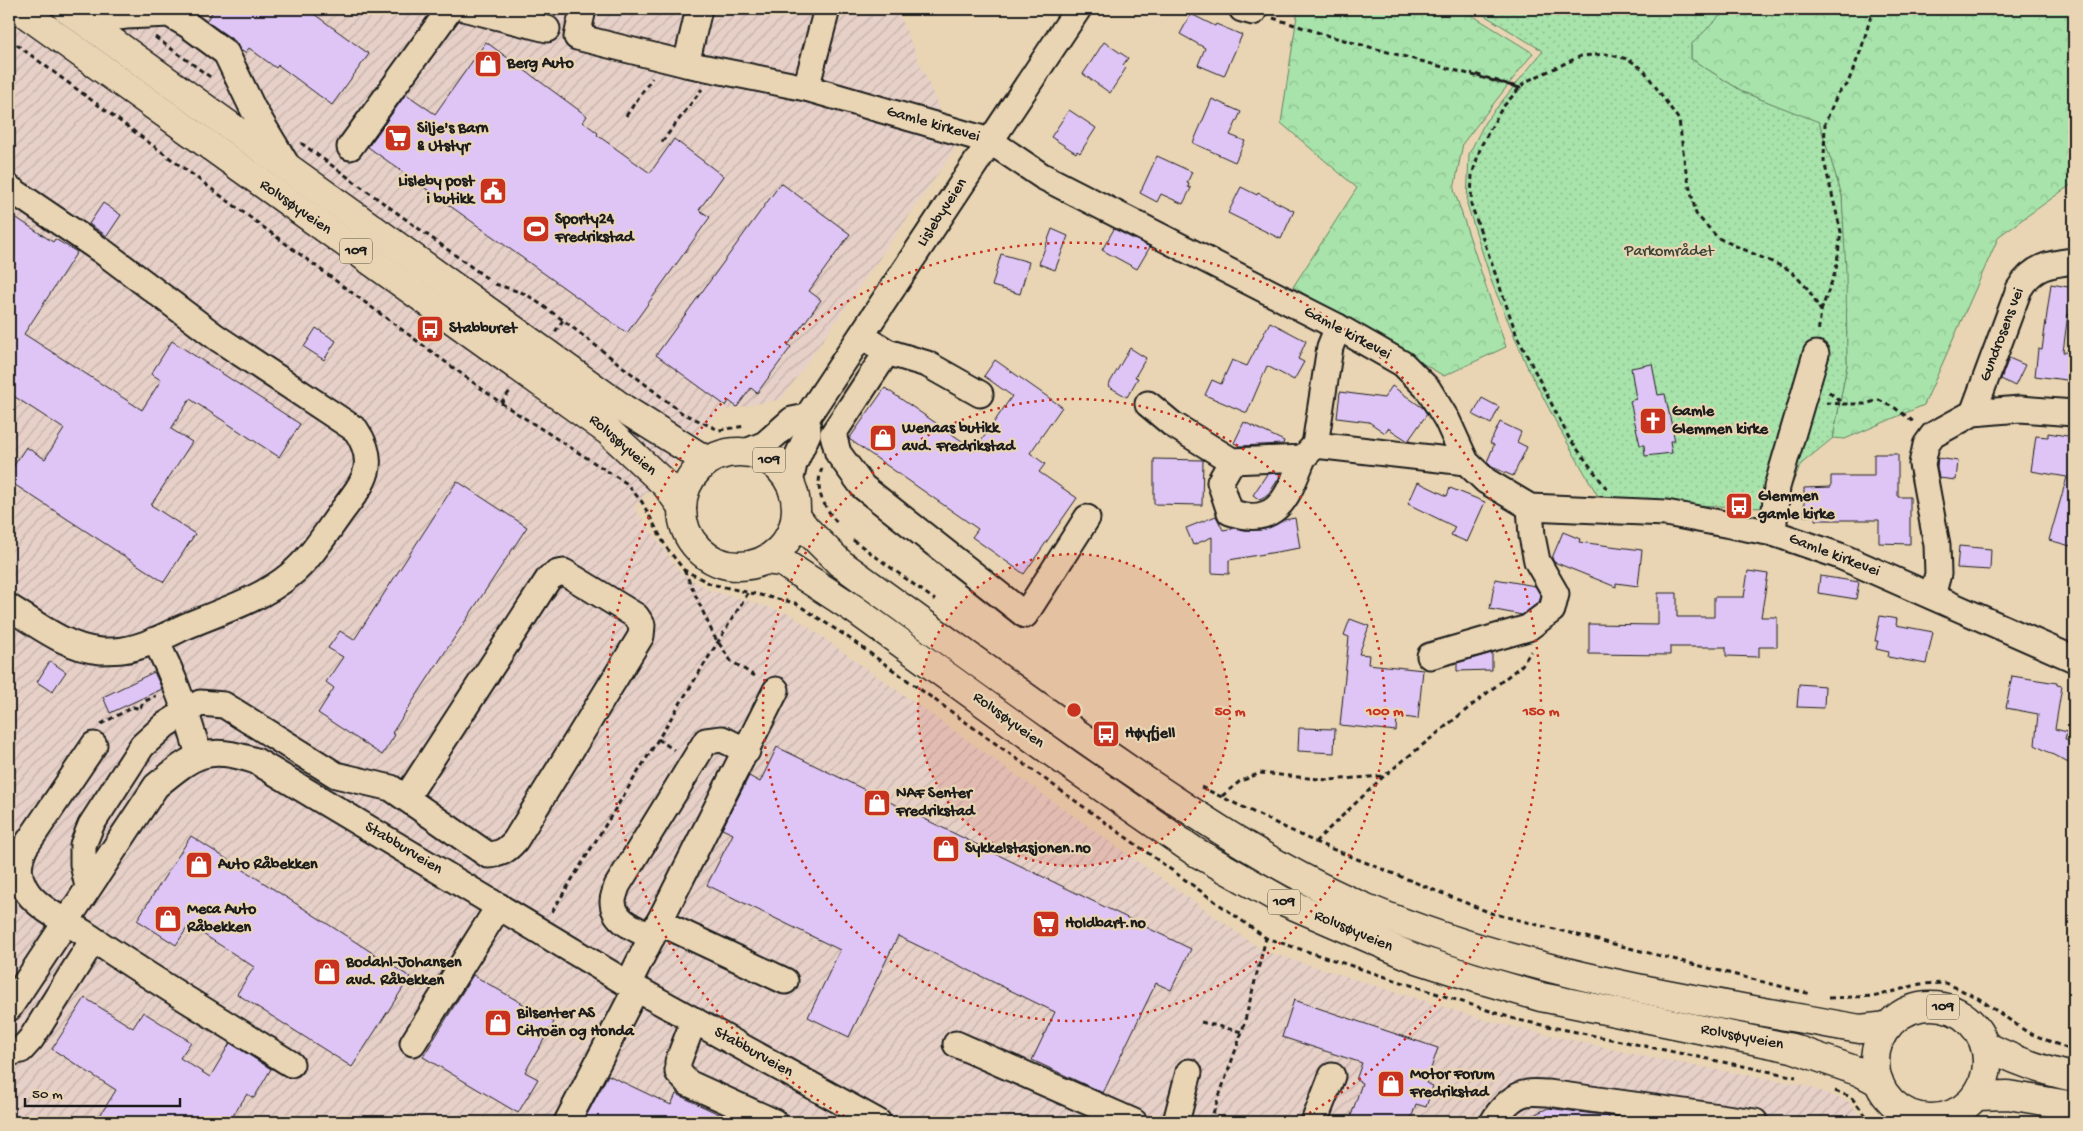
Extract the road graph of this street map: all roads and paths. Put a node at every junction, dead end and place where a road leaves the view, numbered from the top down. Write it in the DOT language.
graph roads {
  1 [pos="19,9"];
  2 [pos="450,9"];
  3 [pos="467,9"];
  4 [pos="583,9"];
  5 [pos="699,9"];
  6 [pos="827,9"];
  7 [pos="1078,9"];
  8 [pos="1874,9"];
  9 [pos="1247,10"];
  10 [pos="75,15"];
  11 [pos="194,17"];
  12 [pos="547,29"];
  13 [pos="676,61"];
  14 [pos="716,70"];
  15 [pos="806,88"];
  16 [pos="1520,88"];
  17 [pos="626,116"];
  18 [pos="990,141"];
  19 [pos="662,142"];
  20 [pos="350,147"];
  21 [pos="289,169"];
  22 [pos="9,188"];
  23 [pos="2074,261"];
  24 [pos="1821,311"];
  25 [pos="563,320"];
  26 [pos="1338,328"];
  27 [pos="553,336"];
  28 [pos="862,336"];
  29 [pos="887,352"];
  30 [pos="1812,365"];
  31 [pos="514,386"];
  32 [pos="980,394"];
  33 [pos="501,403"];
  34 [pos="1148,404"];
  35 [pos="1974,413"];
  36 [pos="2074,413"];
  37 [pos="807,417"];
  38 [pos="833,434"];
  39 [pos="1933,435"];
  40 [pos="1309,451"];
  41 [pos="746,452"];
  42 [pos="707,461"];
  43 [pos="1232,461"];
  44 [pos="1466,462"];
  45 [pos="790,482"];
  46 [pos="1530,506"];
  47 [pos="682,507"];
  48 [pos="1617,512"];
  49 [pos="796,516"];
  50 [pos="1087,518"];
  51 [pos="1773,533"];
  52 [pos="765,560"];
  53 [pos="684,570"];
  54 [pos="748,593"];
  55 [pos="1932,596"];
  56 [pos="9,607"];
  57 [pos="155,640"];
  58 [pos="718,641"];
  59 [pos="1532,650"];
  60 [pos="1430,656"];
  61 [pos="2074,659"];
  62 [pos="776,690"];
  63 [pos="161,700"];
  64 [pos="186,711"];
  65 [pos="658,739"];
  66 [pos="94,744"];
  67 [pos="674,750"];
  68 [pos="747,751"];
  69 [pos="198,756"];
  70 [pos="336,775"];
  71 [pos="1384,776"];
  72 [pos="1222,796"];
  73 [pos="406,798"];
  74 [pos="320,800"];
  75 [pos="1315,842"];
  76 [pos="13,869"];
  77 [pos="88,888"];
  78 [pos="499,906"];
  79 [pos="66,921"];
  80 [pos="540,930"];
  81 [pos="656,930"];
  82 [pos="1266,938"];
  83 [pos="93,940"];
  84 [pos="785,981"];
  85 [pos="632,986"];
  86 [pos="9,1008"];
  87 [pos="694,1020"];
  88 [pos="1201,1022"];
  89 [pos="1888,1026"];
  90 [pos="1242,1032"];
  91 [pos="413,1043"];
  92 [pos="956,1044"];
  93 [pos="1986,1046"];
  94 [pos="9,1053"];
  95 [pos="291,1064"];
  96 [pos="1188,1072"];
  97 [pos="1332,1076"];
  98 [pos="2074,1078"];
  99 [pos="1879,1082"];
  100 [pos="1977,1096"];
  101 [pos="2074,1106"];
  102 [pos="1900,1115"];
  103 [pos="1942,1120"];
  104 [pos="567,1122"];
  105 [pos="774,1122"];
  106 [pos="878,1122"];
  107 [pos="1134,1122"];
  108 [pos="1176,1122"];
  109 [pos="1210,1122"];
  110 [pos="1314,1122"];
  111 [pos="1493,1122"];
  112 [pos="1755,1122"];
  1 -- 47 [label="main road, Rolvsøyveien / 109"];
  2 -- 20 [label="street"];
  3 -- 12 [label="street"];
  4 -- 13 [label="street, Gamle kirkevei"];
  5 -- 13 [label="street"];
  6 -- 15 [label="street"];
  7 -- 18 [label="street, Lislebyveien"];
  8 -- 24 [label="path"];
  9 -- 16 [label="path"];
  10 -- 11 [label="street"];
  10 -- 21 [label="main road, Rolvsøyveien / 109"];
  11 -- 21 [label="street"];
  13 -- 14 [label="street, Gamle kirkevei"];
  13 -- 17 [label="path"];
  14 -- 15 [label="street, Gamle kirkevei"];
  14 -- 19 [label="path"];
  15 -- 18 [label="street, Gamle kirkevei"];
  16 -- 24 [label="path"];
  16 -- 48 [label="path"];
  18 -- 26 [label="street, Gamle kirkevei"];
  18 -- 28 [label="street, Lislebyveien"];
  21 -- 42 [label="main road, Rolvsøyveien / 109"];
  22 -- 57 [label="street"];
  23 -- 35 [label="street, Gundrosens vei"];
  24 -- 30 [label="path"];
  25 -- 27 [label="path"];
  26 -- 40 [label="street"];
  26 -- 44 [label="street, Gamle kirkevei"];
  28 -- 29 [label="street"];
  28 -- 37 [label="street, Lislebyveien"];
  29 -- 32 [label="street"];
  29 -- 38 [label="street"];
  30 -- 39 [label="path"];
  30 -- 51 [label="street"];
  31 -- 33 [label="path"];
  34 -- 43 [label="street"];
  35 -- 36 [label="street"];
  35 -- 39 [label="street"];
  37 -- 38 [label="street"];
  37 -- 41 [label="street"];
  37 -- 45 [label="street, Lislebyveien"];
  38 -- 50 [label="street"];
  39 -- 55 [label="street"];
  40 -- 43 [label="street"];
  40 -- 43 [label="street"];
  40 -- 44 [label="street"];
  41 -- 42 [label="main road, 109"];
  41 -- 45 [label="main road, 109"];
  42 -- 47 [label="main road, 109"];
  44 -- 46 [label="street, Gamle kirkevei"];
  45 -- 49 [label="main road, 109"];
  46 -- 48 [label="street, Gamle kirkevei"];
  46 -- 60 [label="street"];
  47 -- 52 [label="main road, 109"];
  48 -- 51 [label="street, Gamle kirkevei"];
  49 -- 52 [label="main road, 109"];
  49 -- 89 [label="main road, Rolvsøyveien / 109"];
  51 -- 55 [label="street, Gamle kirkevei"];
  52 -- 99 [label="main road, Rolvsøyveien / 109"];
  53 -- 58 [label="path"];
  54 -- 58 [label="path"];
  55 -- 61 [label="street, Gamle kirkevei"];
  56 -- 57 [label="street"];
  57 -- 64 [label="street"];
  58 -- 62 [label="path"];
  58 -- 65 [label="path"];
  59 -- 71 [label="path"];
  62 -- 68 [label="street"];
  63 -- 66 [label="path"];
  64 -- 69 [label="street"];
  64 -- 70 [label="street"];
  64 -- 77 [label="street"];
  65 -- 67 [label="path"];
  65 -- 80 [label="path"];
  66 -- 76 [label="street"];
  68 -- 81 [label="street"];
  68 -- 81 [label="street"];
  69 -- 74 [label="street, Stabburveien"];
  69 -- 77 [label="street, Stabburveien"];
  70 -- 73 [label="street"];
  70 -- 74 [label="street"];
  71 -- 72 [label="path"];
  71 -- 75 [label="path"];
  73 -- 73 [label="street"];
  74 -- 78 [label="street, Stabburveien"];
  76 -- 79 [label="street"];
  77 -- 79 [label="street, Stabburveien"];
  78 -- 80 [label="street, Stabburveien"];
  78 -- 91 [label="street"];
  79 -- 83 [label="street"];
  79 -- 86 [label="street, Stabburveien"];
  80 -- 85 [label="street, Stabburveien"];
  81 -- 84 [label="street"];
  81 -- 85 [label="street"];
  82 -- 90 [label="path"];
  83 -- 94 [label="street"];
  83 -- 95 [label="street"];
  85 -- 87 [label="street, Stabburveien"];
  85 -- 104 [label="street"];
  87 -- 105 [label="street"];
  87 -- 106 [label="street, Stabburveien"];
  88 -- 90 [label="path"];
  89 -- 93 [label="main road, 109"];
  89 -- 99 [label="main road, 109"];
  90 -- 109 [label="path"];
  92 -- 107 [label="street"];
  93 -- 98 [label="main road"];
  93 -- 100 [label="main road, 109"];
  96 -- 108 [label="street"];
  97 -- 110 [label="street"];
  99 -- 102 [label="main road, 109"];
  100 -- 101 [label="main road"];
  100 -- 103 [label="main road, 109"];
  102 -- 103 [label="main road, 109"];
  111 -- 112 [label="street"];
}
